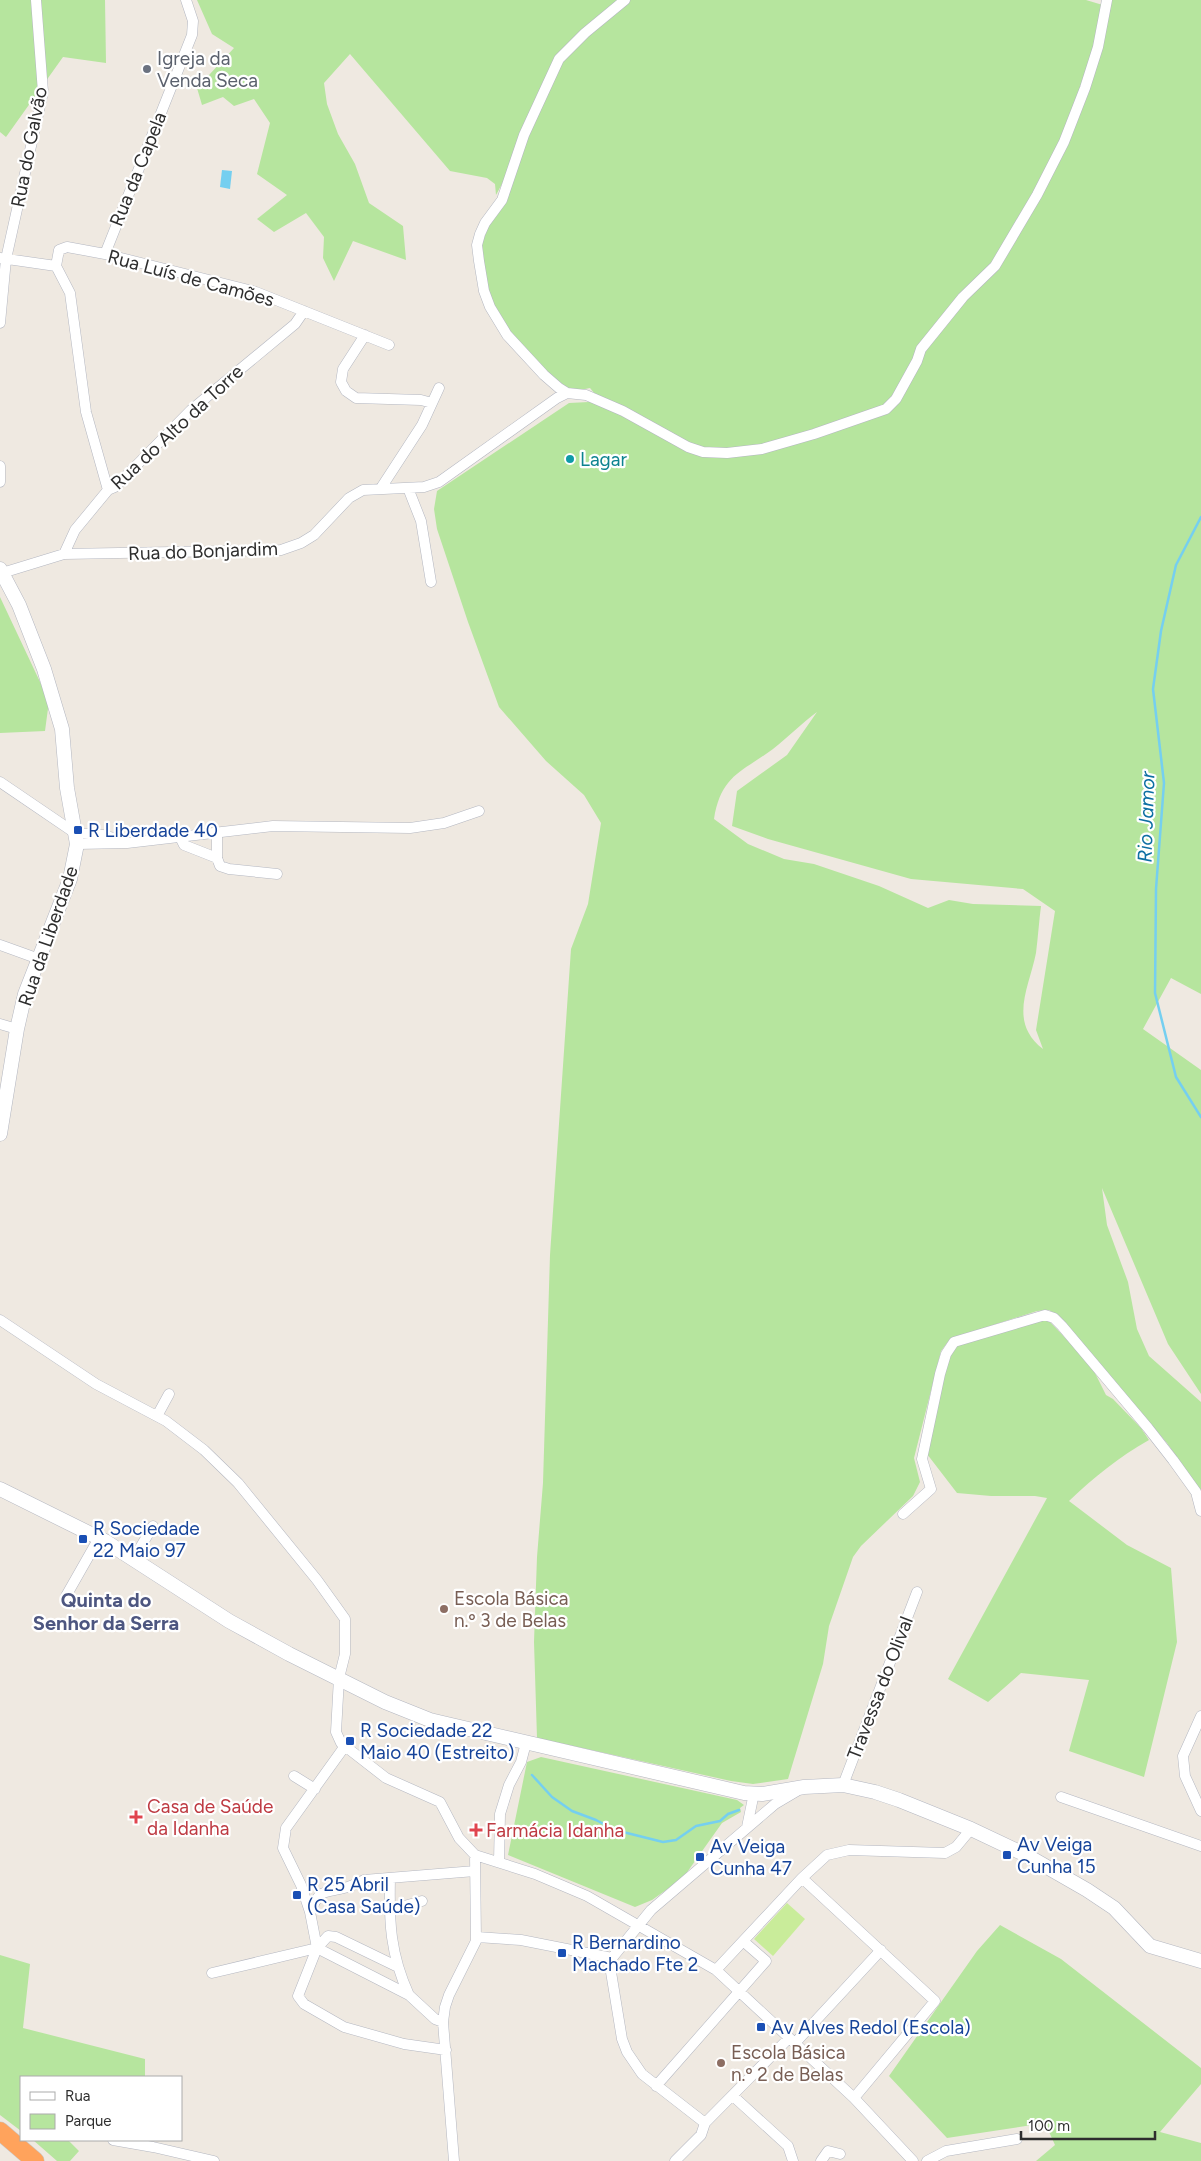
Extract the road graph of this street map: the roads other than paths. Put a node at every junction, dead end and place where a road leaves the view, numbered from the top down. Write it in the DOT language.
graph roads {
  1 [pos="36,0"];
  2 [pos="186,0"];
  3 [pos="625,0"];
  4 [pos="1107,0"];
  5 [pos="105,254"];
  6 [pos="3,259"];
  7 [pos="56,266"];
  8 [pos="304,311"];
  9 [pos="0,323"];
  10 [pos="365,335"];
  11 [pos="389,345"];
  12 [pos="440,388"];
  13 [pos="567,393"];
  14 [pos="432,403"];
  15 [pos="0,468"];
  16 [pos="0,482"];
  17 [pos="381,488"];
  18 [pos="408,488"];
  19 [pos="108,490"];
  20 [pos="64,554"];
  21 [pos="1,571"];
  22 [pos="430,582"];
  23 [pos="0,782"];
  24 [pos="479,811"];
  25 [pos="216,832"];
  26 [pos="180,837"];
  27 [pos="76,839"];
  28 [pos="217,858"];
  29 [pos="277,874"];
  30 [pos="0,946"];
  31 [pos="39,959"];
  32 [pos="0,1024"];
  33 [pos="17,1029"];
  34 [pos="0,1134"];
  35 [pos="0,1320"];
  36 [pos="169,1394"];
  37 [pos="157,1416"];
  38 [pos="0,1489"];
  39 [pos="1201,1511"];
  40 [pos="903,1514"];
  41 [pos="153,1526"];
  42 [pos="99,1538"];
  43 [pos="134,1558"];
  44 [pos="917,1592"];
  45 [pos="66,1596"];
  46 [pos="339,1678"];
  47 [pos="1201,1716"];
  48 [pos="526,1743"];
  49 [pos="345,1746"];
  50 [pos="294,1776"];
  51 [pos="843,1785"];
  52 [pos="804,1787"];
  53 [pos="315,1788"];
  54 [pos="758,1794"];
  55 [pos="1061,1796"];
  56 [pos="1201,1811"];
  57 [pos="760,1817"];
  58 [pos="747,1828"];
  59 [pos="971,1829"];
  60 [pos="1201,1846"];
  61 [pos="475,1855"];
  62 [pos="498,1862"];
  63 [pos="475,1871"];
  64 [pos="390,1878"];
  65 [pos="802,1878"];
  66 [pos="422,1900"];
  67 [pos="390,1910"];
  68 [pos="310,1912"];
  69 [pos="639,1924"];
  70 [pos="477,1937"];
  71 [pos="743,1941"];
  72 [pos="317,1948"];
  73 [pos="881,1950"];
  74 [pos="612,1958"];
  75 [pos="1201,1961"];
  76 [pos="398,1967"];
  77 [pos="716,1970"];
  78 [pos="212,1973"];
  79 [pos="740,1992"];
  80 [pos="409,1995"];
  81 [pos="443,2022"];
  82 [pos="792,2040"];
  83 [pos="446,2050"];
  84 [pos="656,2086"];
  85 [pos="733,2096"];
  86 [pos="854,2098"];
  87 [pos="705,2123"];
  88 [pos="0,2131"];
  89 [pos="1017,2138"];
  90 [pos="119,2141"];
  91 [pos="840,2154"];
  92 [pos="35,2161"];
  93 [pos="214,2161"];
  94 [pos="454,2161"];
  95 [pos="675,2161"];
  96 [pos="793,2161"];
  97 [pos="821,2161"];
  98 [pos="914,2161"];
  99 [pos="927,2161"];
  1 -- 6 [label="street, Rua do Galvão"];
  2 -- 5 [label="street, Rua da Capela"];
  3 -- 13 [label="street"];
  4 -- 13 [label="street"];
  5 -- 7 [label="street, Rua Luís de Camões"];
  5 -- 8 [label="street, Rua Luís de Camões"];
  6 -- 7 [label="street"];
  6 -- 9 [label="street, Rua do Galvão"];
  7 -- 19 [label="street"];
  8 -- 10 [label="street, Rua Luís de Camões"];
  8 -- 19 [label="street, Rua do Alto da Torre"];
  10 -- 11 [label="street, Rua Luís de Camões"];
  10 -- 14 [label="street"];
  12 -- 14 [label="street"];
  13 -- 18 [label="street, Rua do Bonjardim"];
  14 -- 17 [label="street"];
  15 -- 16 [label="street"];
  17 -- 18 [label="street, Rua do Bonjardim"];
  17 -- 20 [label="street, Rua do Bonjardim"];
  18 -- 22 [label="street"];
  19 -- 20 [label="street, Rua do Alto da Torre"];
  20 -- 21 [label="street, Rua do Bonjardim"];
  21 -- 27 [label="street, Rua da Liberdade"];
  23 -- 27 [label="street"];
  24 -- 25 [label="street"];
  25 -- 26 [label="street"];
  25 -- 28 [label="street"];
  26 -- 27 [label="street"];
  26 -- 28 [label="street"];
  27 -- 31 [label="street, Rua da Liberdade"];
  28 -- 29 [label="street"];
  30 -- 31 [label="street"];
  31 -- 33 [label="street, Rua da Liberdade"];
  32 -- 33 [label="street"];
  33 -- 34 [label="street, Rua da Liberdade"];
  35 -- 37 [label="street"];
  36 -- 37 [label="street"];
  37 -- 46 [label="street"];
  38 -- 42 [label="street"];
  39 -- 40 [label="street"];
  41 -- 43 [label="street"];
  42 -- 43 [label="street"];
  42 -- 45 [label="street"];
  43 -- 46 [label="street"];
  44 -- 51 [label="street, Travessa do Olival"];
  46 -- 48 [label="street"];
  46 -- 49 [label="street"];
  47 -- 56 [label="street"];
  48 -- 54 [label="street"];
  48 -- 62 [label="street"];
  49 -- 53 [label="street"];
  49 -- 61 [label="street"];
  50 -- 53 [label="street"];
  51 -- 52 [label="street"];
  51 -- 59 [label="street"];
  52 -- 54 [label="street"];
  52 -- 57 [label="street"];
  53 -- 68 [label="street"];
  54 -- 57 [label="street"];
  54 -- 58 [label="street"];
  55 -- 60 [label="street"];
  57 -- 58 [label="street"];
  58 -- 69 [label="street"];
  59 -- 65 [label="street"];
  59 -- 75 [label="street"];
  61 -- 62 [label="street"];
  61 -- 63 [label="street"];
  62 -- 69 [label="street"];
  63 -- 64 [label="street"];
  63 -- 70 [label="street"];
  64 -- 67 [label="street"];
  64 -- 68 [label="street"];
  65 -- 71 [label="street"];
  65 -- 73 [label="street"];
  66 -- 67 [label="street"];
  67 -- 76 [label="street"];
  68 -- 72 [label="street"];
  69 -- 74 [label="street"];
  69 -- 77 [label="street"];
  70 -- 74 [label="street"];
  70 -- 81 [label="street"];
  71 -- 77 [label="street"];
  71 -- 79 [label="street"];
  72 -- 76 [label="street"];
  72 -- 78 [label="street"];
  72 -- 80 [label="street"];
  72 -- 83 [label="street"];
  73 -- 82 [label="street"];
  73 -- 86 [label="street"];
  74 -- 84 [label="street"];
  76 -- 80 [label="street"];
  77 -- 79 [label="street"];
  79 -- 82 [label="street"];
  79 -- 84 [label="street"];
  80 -- 81 [label="street"];
  81 -- 83 [label="street"];
  82 -- 85 [label="street"];
  82 -- 86 [label="street"];
  83 -- 94 [label="street"];
  84 -- 87 [label="street"];
  85 -- 87 [label="street"];
  85 -- 96 [label="street"];
  86 -- 98 [label="street"];
  87 -- 95 [label="street"];
  88 -- 92 [label="highway"];
  89 -- 99 [label="street"];
  90 -- 93 [label="street"];
  91 -- 97 [label="street"];
}
